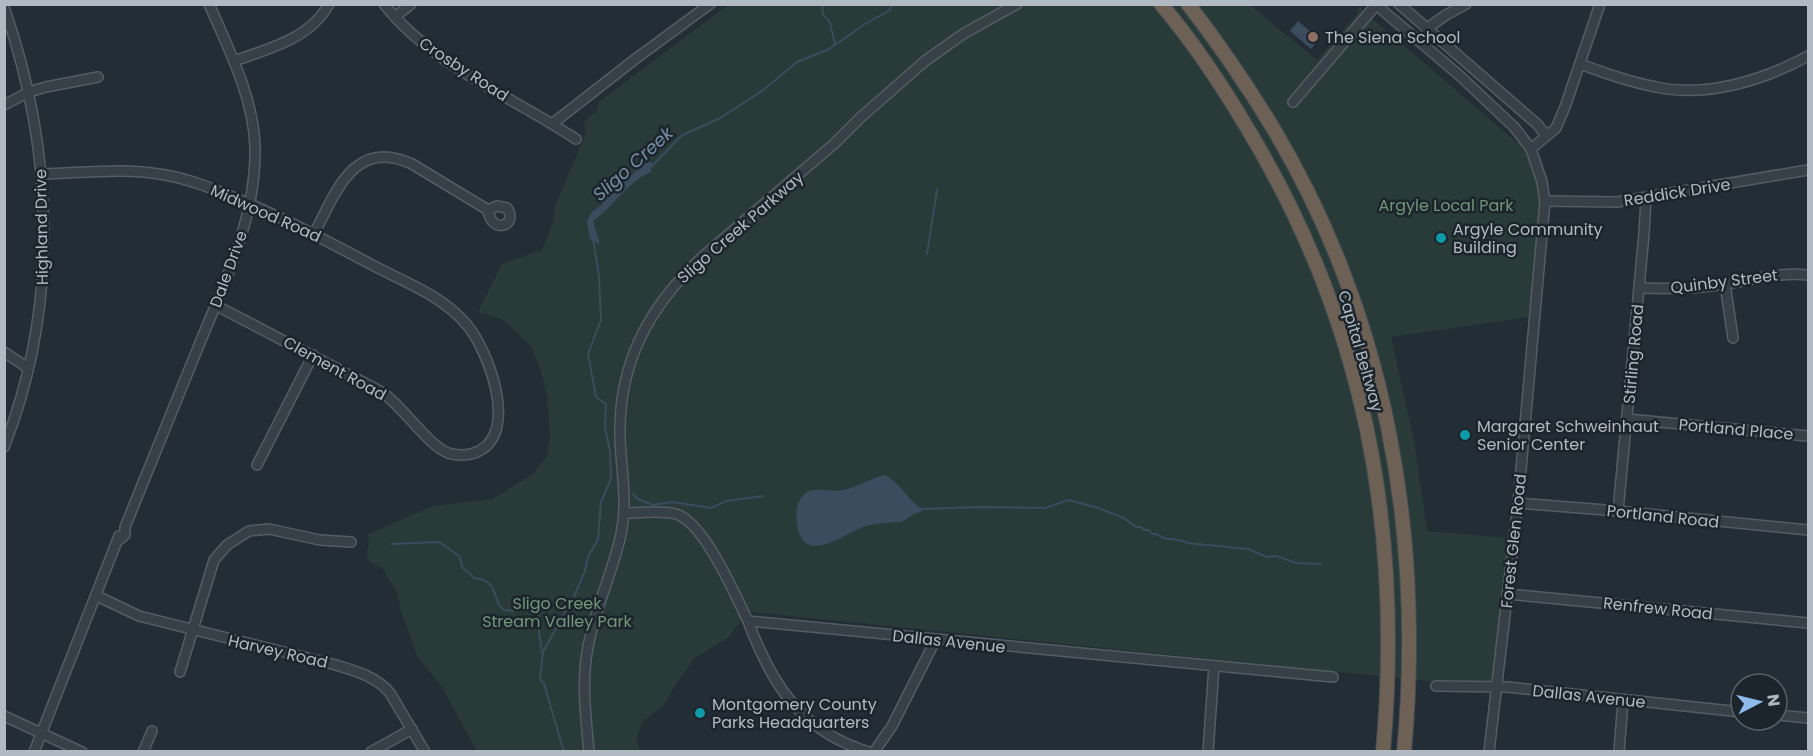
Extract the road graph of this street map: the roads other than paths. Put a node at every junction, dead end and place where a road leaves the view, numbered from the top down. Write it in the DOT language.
graph roads {
  1 [pos="210,4"];
  2 [pos="330,4"];
  3 [pos="384,4"];
  4 [pos="411,4"];
  5 [pos="710,4"];
  6 [pos="1017,4"];
  7 [pos="1161,4"];
  8 [pos="1188,4"];
  9 [pos="1399,4"];
  10 [pos="1466,4"];
  11 [pos="1600,4"];
  12 [pos="1376,5"];
  13 [pos="4,7"];
  14 [pos="396,16"];
  15 [pos="1426,29"];
  16 [pos="1809,56"];
  17 [pos="234,61"];
  18 [pos="1580,64"];
  19 [pos="98,77"];
  20 [pos="29,92"];
  21 [pos="1293,102"];
  22 [pos="4,105"];
  23 [pos="552,124"];
  24 [pos="1546,136"];
  25 [pos="576,139"];
  26 [pos="1531,149"];
  27 [pos="1809,170"];
  28 [pos="43,174"];
  29 [pos="1646,198"];
  30 [pos="1545,201"];
  31 [pos="249,204"];
  32 [pos="488,210"];
  33 [pos="314,234"];
  34 [pos="1809,274"];
  35 [pos="1725,284"];
  36 [pos="1639,288"];
  37 [pos="215,305"];
  38 [pos="467,325"];
  39 [pos="1733,338"];
  40 [pos="4,352"];
  41 [pos="312,355"];
  42 [pos="28,368"];
  43 [pos="1627,419"];
  44 [pos="1809,436"];
  45 [pos="4,447"];
  46 [pos="256,465"];
  47 [pos="1518,503"];
  48 [pos="1618,511"];
  49 [pos="624,513"];
  50 [pos="1809,530"];
  51 [pos="351,542"];
  52 [pos="1507,594"];
  53 [pos="97,596"];
  54 [pos="748,621"];
  55 [pos="1809,623"];
  56 [pos="193,631"];
  57 [pos="936,639"];
  58 [pos="1214,666"];
  59 [pos="180,672"];
  60 [pos="1333,677"];
  61 [pos="1436,686"];
  62 [pos="1496,688"];
  63 [pos="1623,700"];
  64 [pos="1729,711"];
  65 [pos="4,716"];
  66 [pos="1789,716"];
  67 [pos="1809,718"];
  68 [pos="412,729"];
  69 [pos="152,731"];
  70 [pos="41,733"];
  71 [pos="34,752"];
  72 [pos="82,752"];
  73 [pos="143,752"];
  74 [pos="371,752"];
  75 [pos="425,752"];
  76 [pos="589,752"];
  77 [pos="872,752"];
  78 [pos="1208,752"];
  79 [pos="1383,752"];
  80 [pos="1404,752"];
  81 [pos="1489,752"];
  82 [pos="1619,752"];
  1 -- 17 [label="street, Dale Drive"];
  2 -- 17 [label="street"];
  3 -- 14 [label="street, Crosby Road"];
  4 -- 14 [label="street"];
  5 -- 23 [label="street"];
  6 -- 49 [label="street, Sligo Creek Parkway"];
  7 -- 79 [label="highway, Capital Beltway"];
  8 -- 80 [label="highway, Capital Beltway"];
  9 -- 15 [label="street"];
  10 -- 15 [label="street"];
  11 -- 18 [label="street"];
  12 -- 21 [label="street"];
  12 -- 26 [label="street, Forest Glen Road"];
  13 -- 20 [label="street, Highland Drive"];
  14 -- 23 [label="street, Crosby Road"];
  15 -- 24 [label="street"];
  16 -- 18 [label="street"];
  17 -- 31 [label="street, Dale Drive"];
  18 -- 24 [label="street"];
  19 -- 20 [label="street"];
  20 -- 22 [label="street"];
  20 -- 28 [label="street, Highland Drive"];
  23 -- 25 [label="street, Crosby Road"];
  24 -- 26 [label="street"];
  26 -- 30 [label="street, Forest Glen Road"];
  27 -- 29 [label="street, Reddick Drive"];
  28 -- 31 [label="street, Midwood Road"];
  28 -- 42 [label="street, Highland Drive"];
  29 -- 30 [label="street, Reddick Drive"];
  29 -- 36 [label="street, Stirling Road"];
  30 -- 47 [label="street, Forest Glen Road"];
  31 -- 33 [label="street, Midwood Road"];
  31 -- 37 [label="street, Dale Drive"];
  32 -- 33 [label="street"];
  33 -- 38 [label="street, Midwood Road"];
  34 -- 35 [label="street, Quinby Street"];
  35 -- 36 [label="street, Quinby Street"];
  35 -- 39 [label="street"];
  36 -- 43 [label="street, Stirling Road"];
  37 -- 41 [label="street, Clement Road"];
  37 -- 53 [label="street, Dale Drive"];
  38 -- 41 [label="street, Clement Road"];
  40 -- 42 [label="street"];
  41 -- 46 [label="street"];
  42 -- 45 [label="street, Highland Drive"];
  43 -- 44 [label="street, Portland Place"];
  43 -- 48 [label="street, Stirling Road"];
  47 -- 48 [label="street, Portland Road"];
  47 -- 52 [label="street, Forest Glen Road"];
  48 -- 50 [label="street, Portland Road"];
  49 -- 54 [label="street"];
  49 -- 76 [label="street, Sligo Creek Parkway"];
  51 -- 56 [label="street"];
  52 -- 55 [label="street, Renfrew Road"];
  52 -- 62 [label="street, Forest Glen Road"];
  53 -- 56 [label="street, Harvey Road"];
  53 -- 70 [label="street, Dale Drive"];
  54 -- 57 [label="street, Dallas Avenue"];
  54 -- 77 [label="street"];
  56 -- 59 [label="street"];
  56 -- 68 [label="street, Harvey Road"];
  57 -- 58 [label="street, Dallas Avenue"];
  57 -- 77 [label="street"];
  58 -- 60 [label="street, Dallas Avenue"];
  58 -- 78 [label="street"];
  61 -- 62 [label="street, Dallas Avenue"];
  62 -- 63 [label="street, Dallas Avenue"];
  62 -- 81 [label="street, Forest Glen Road"];
  63 -- 64 [label="street, Dallas Avenue"];
  63 -- 82 [label="street"];
  65 -- 70 [label="street"];
  66 -- 67 [label="street"];
  68 -- 74 [label="street"];
  68 -- 75 [label="street, Harvey Road"];
  69 -- 73 [label="street"];
  70 -- 71 [label="street, Dale Drive"];
  70 -- 72 [label="street"];
}
